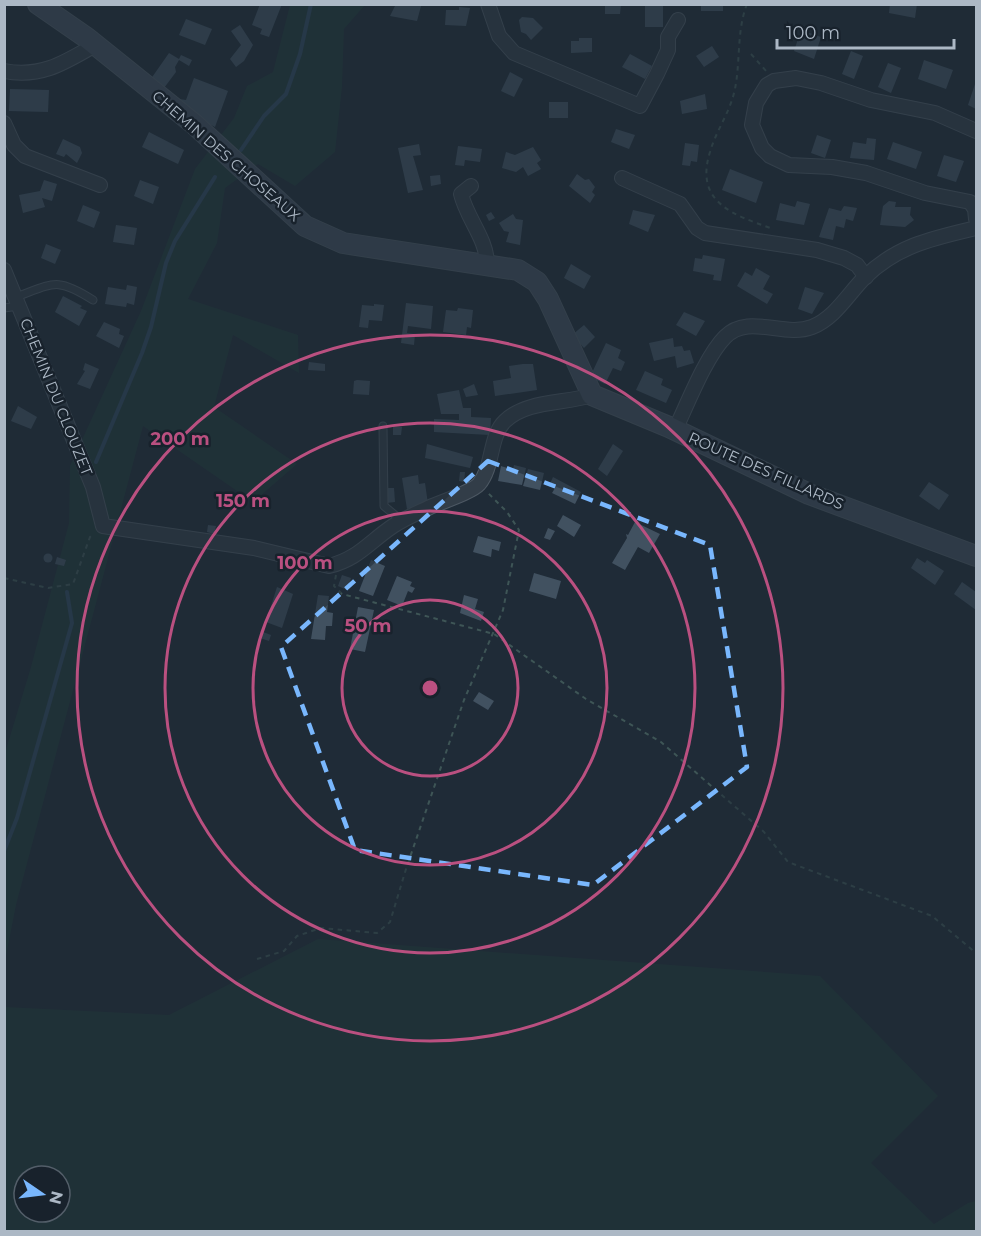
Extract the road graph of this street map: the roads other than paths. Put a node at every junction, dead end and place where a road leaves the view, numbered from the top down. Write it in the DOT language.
graph roads {
  1 [pos="38,4"];
  2 [pos="488,4"];
  3 [pos="678,21"];
  4 [pos="95,45"];
  5 [pos="4,71"];
  6 [pos="4,123"];
  7 [pos="976,130"];
  8 [pos="622,178"];
  9 [pos="100,185"];
  10 [pos="471,186"];
  11 [pos="976,219"];
  12 [pos="976,228"];
  13 [pos="487,264"];
  14 [pos="4,270"];
  15 [pos="866,277"];
  16 [pos="93,300"];
  17 [pos="18,302"];
  18 [pos="4,308"];
  19 [pos="592,395"];
  20 [pos="384,426"];
  21 [pos="675,430"];
  22 [pos="402,520"];
  23 [pos="976,556"];
  1 -- 4 [label="street, CHEMIN DES CHOSEAUX"];
  2 -- 3 [label="street"];
  4 -- 5 [label="street"];
  4 -- 13 [label="street, CHEMIN DES CHOSEAUX"];
  6 -- 9 [label="street"];
  7 -- 11 [label="street"];
  8 -- 15 [label="street"];
  10 -- 13 [label="street"];
  12 -- 15 [label="street"];
  13 -- 19 [label="street, CHEMIN DES CHOSEAUX"];
  14 -- 17 [label="street, CHEMIN DU CLOUZET"];
  15 -- 21 [label="street"];
  16 -- 17 [label="lane"];
  17 -- 18 [label="lane"];
  17 -- 22 [label="street, CHEMIN DU CLOUZET"];
  19 -- 21 [label="street, ROUTE DES FILLARDS"];
  19 -- 22 [label="street"];
  20 -- 22 [label="lane"];
  21 -- 23 [label="street, ROUTE DES FILLARDS"];
}
